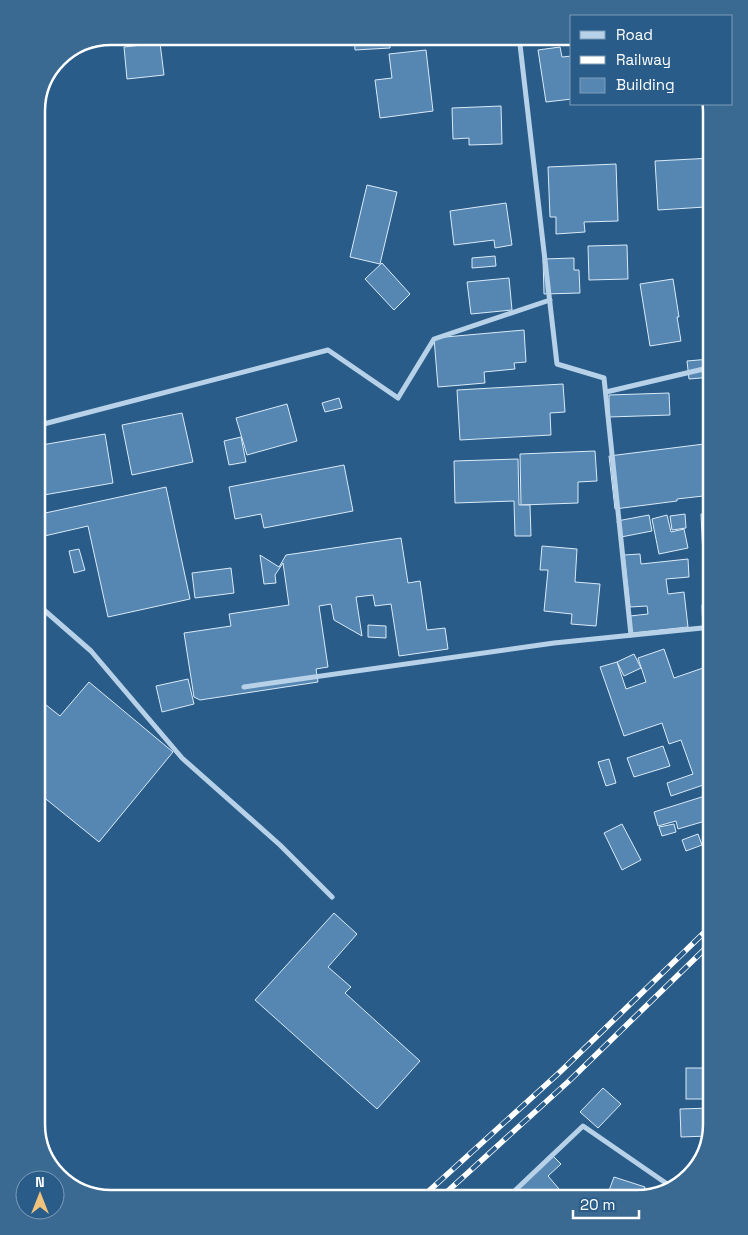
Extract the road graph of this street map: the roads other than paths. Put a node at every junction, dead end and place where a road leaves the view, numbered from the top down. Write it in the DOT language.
graph roads {
  1 [pos="521,45"];
  2 [pos="550,300"];
  3 [pos="703,369"];
  4 [pos="606,392"];
  5 [pos="45,424"];
  6 [pos="45,611"];
  7 [pos="703,628"];
  8 [pos="631,635"];
  9 [pos="244,687"];
  10 [pos="332,897"];
  11 [pos="666,1183"];
  12 [pos="515,1190"];
  1 -- 2 [label="street"];
  2 -- 4 [label="street"];
  2 -- 5 [label="street"];
  3 -- 4 [label="street"];
  4 -- 8 [label="street"];
  6 -- 10 [label="street"];
  7 -- 8 [label="street"];
  8 -- 9 [label="street"];
  11 -- 12 [label="street"];
}
